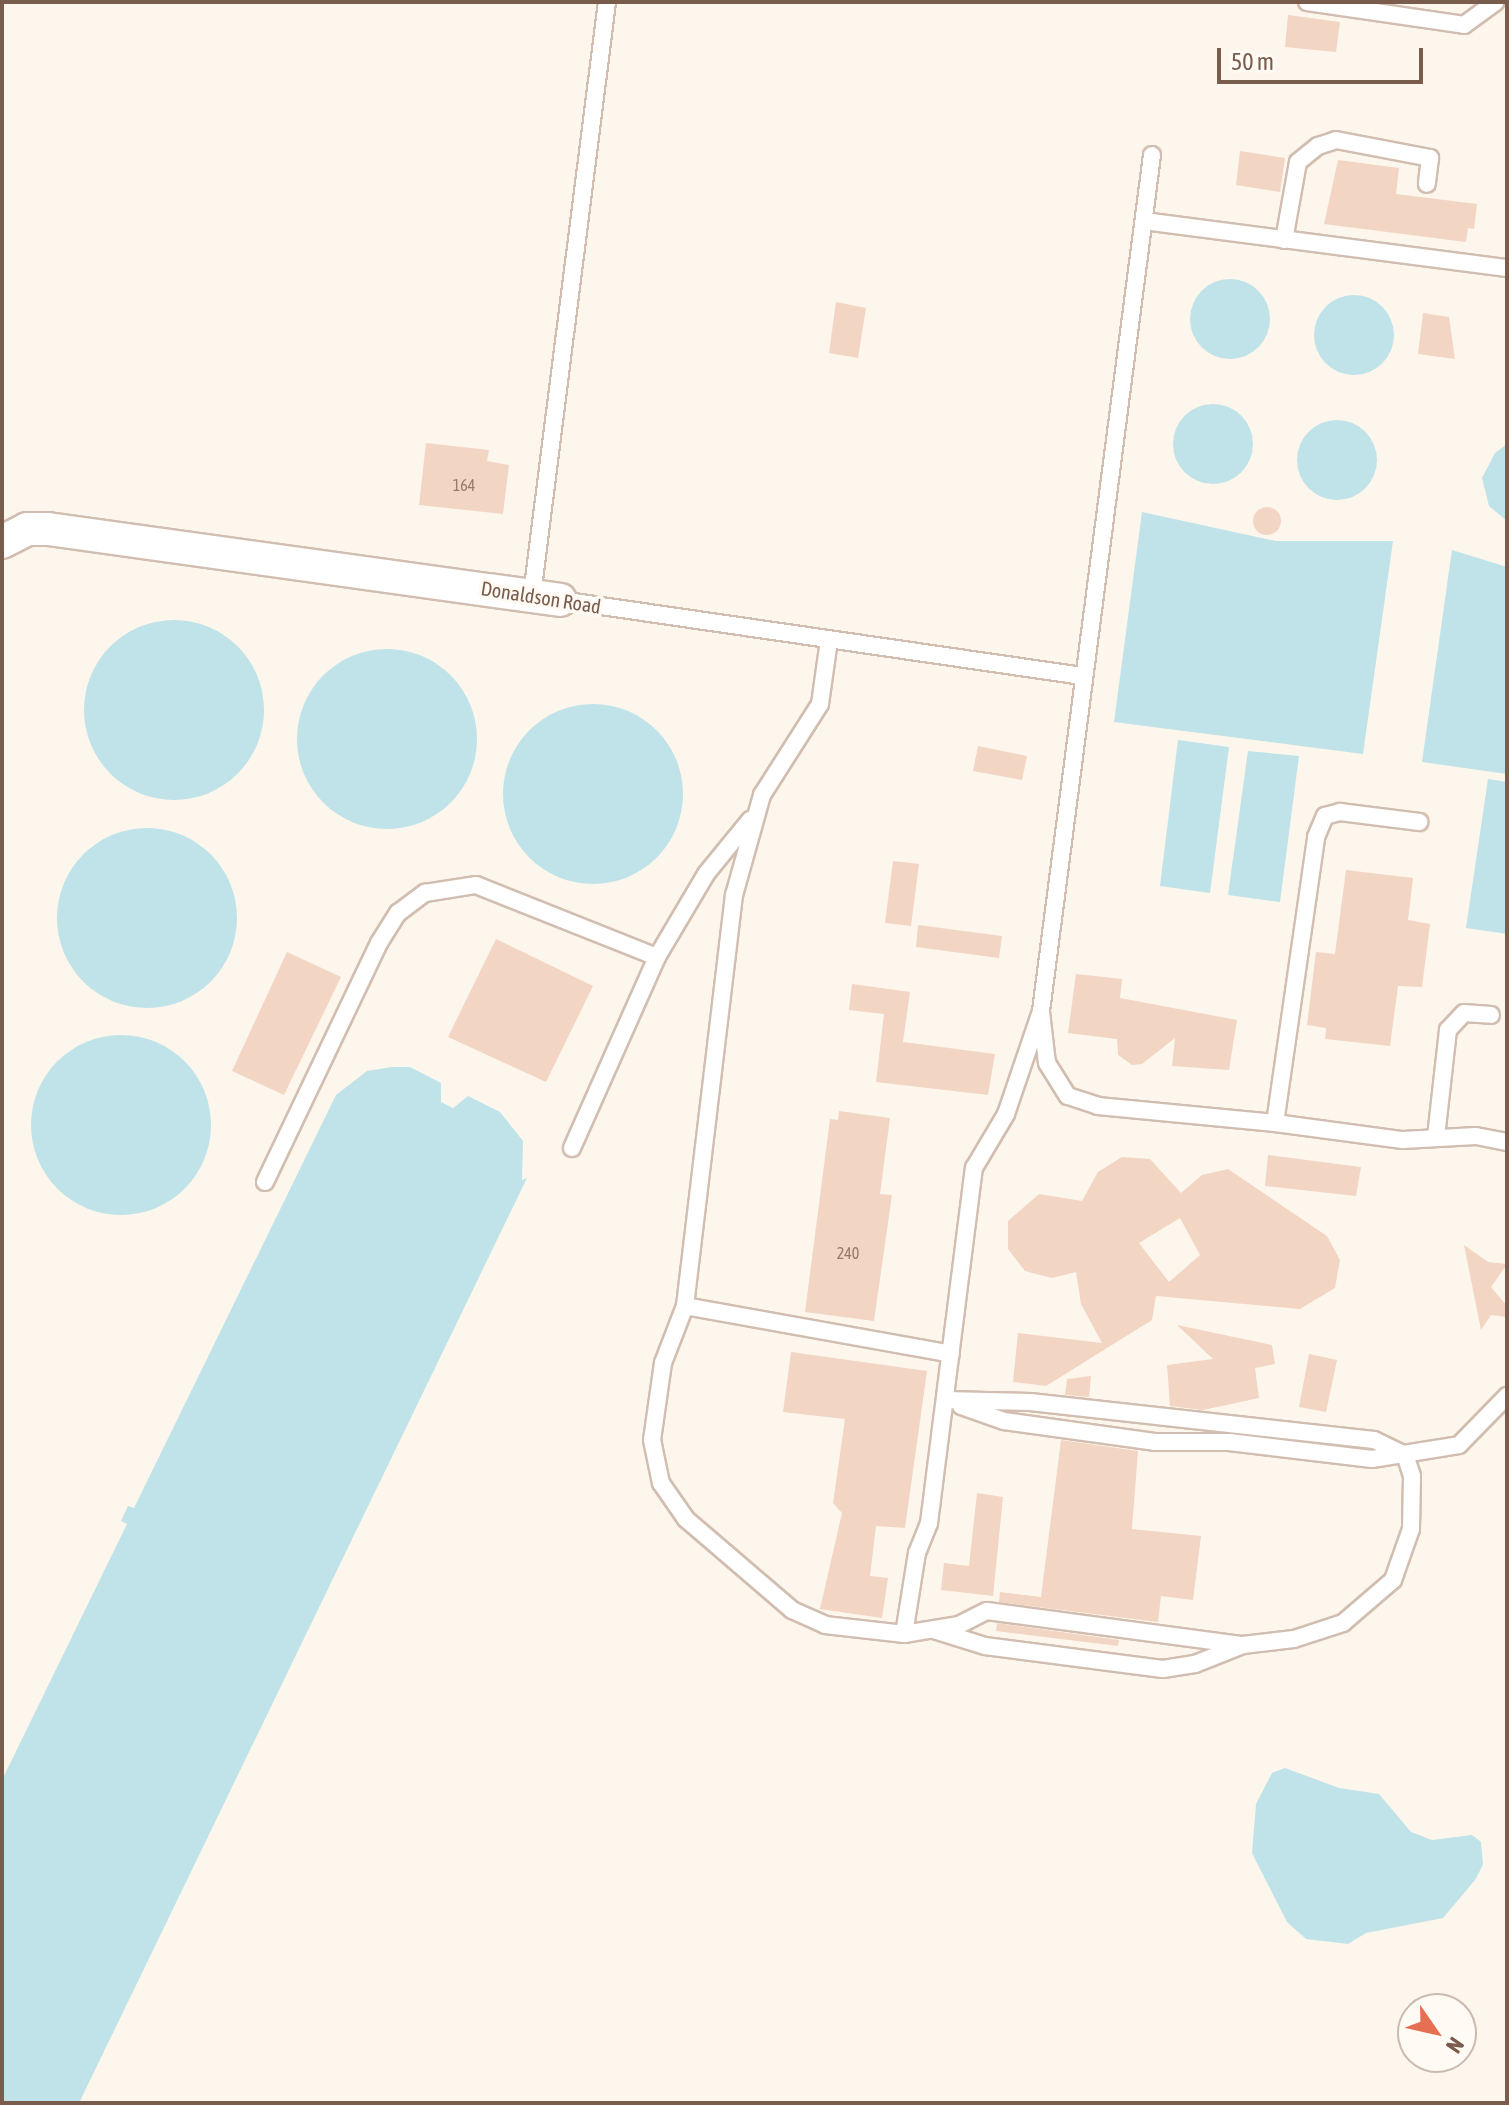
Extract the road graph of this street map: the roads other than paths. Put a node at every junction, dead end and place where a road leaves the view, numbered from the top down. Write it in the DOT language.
graph roads {
  1 [pos="607,2"];
  2 [pos="1307,2"];
  3 [pos="1496,2"];
  4 [pos="1372,7"];
  5 [pos="1152,155"];
  6 [pos="1427,184"];
  7 [pos="1144,221"];
  8 [pos="1284,240"];
  9 [pos="1507,268"];
  10 [pos="2,542"];
  11 [pos="546,597"];
  12 [pos="829,640"];
  13 [pos="1082,676"];
  14 [pos="756,813"];
  15 [pos="1419,822"];
  16 [pos="657,957"];
  17 [pos="1041,1011"];
  18 [pos="1491,1015"];
  19 [pos="1275,1123"];
  20 [pos="1436,1137"];
  21 [pos="1507,1142"];
  22 [pos="572,1148"];
  23 [pos="265,1182"];
  24 [pos="685,1306"];
  25 [pos="951,1354"];
  26 [pos="1507,1396"];
  27 [pos="945,1400"];
  28 [pos="1405,1455"];
  29 [pos="933,1629"];
  30 [pos="904,1634"];
  31 [pos="1243,1645"];
  1 -- 11 [label="lane"];
  2 -- 4 [label="lane"];
  3 -- 4 [label="lane"];
  5 -- 7 [label="lane"];
  6 -- 8 [label="lane"];
  7 -- 8 [label="lane"];
  7 -- 13 [label="lane"];
  8 -- 9 [label="lane"];
  10 -- 11 [label="street, Donaldson Road"];
  11 -- 12 [label="lane, Donaldson Road"];
  12 -- 13 [label="lane, Donaldson Road"];
  12 -- 14 [label="lane"];
  13 -- 17 [label="lane"];
  14 -- 16 [label="lane"];
  14 -- 24 [label="lane"];
  15 -- 19 [label="lane"];
  16 -- 22 [label="lane"];
  16 -- 23 [label="lane"];
  17 -- 19 [label="lane"];
  17 -- 25 [label="lane"];
  18 -- 20 [label="lane"];
  19 -- 20 [label="lane"];
  20 -- 21 [label="lane"];
  24 -- 25 [label="lane"];
  24 -- 30 [label="lane"];
  25 -- 27 [label="lane"];
  26 -- 28 [label="lane"];
  27 -- 28 [label="lane"];
  27 -- 28 [label="lane"];
  27 -- 30 [label="lane"];
  28 -- 31 [label="lane"];
  29 -- 30 [label="lane"];
  29 -- 31 [label="lane"];
  29 -- 31 [label="lane"];
}
